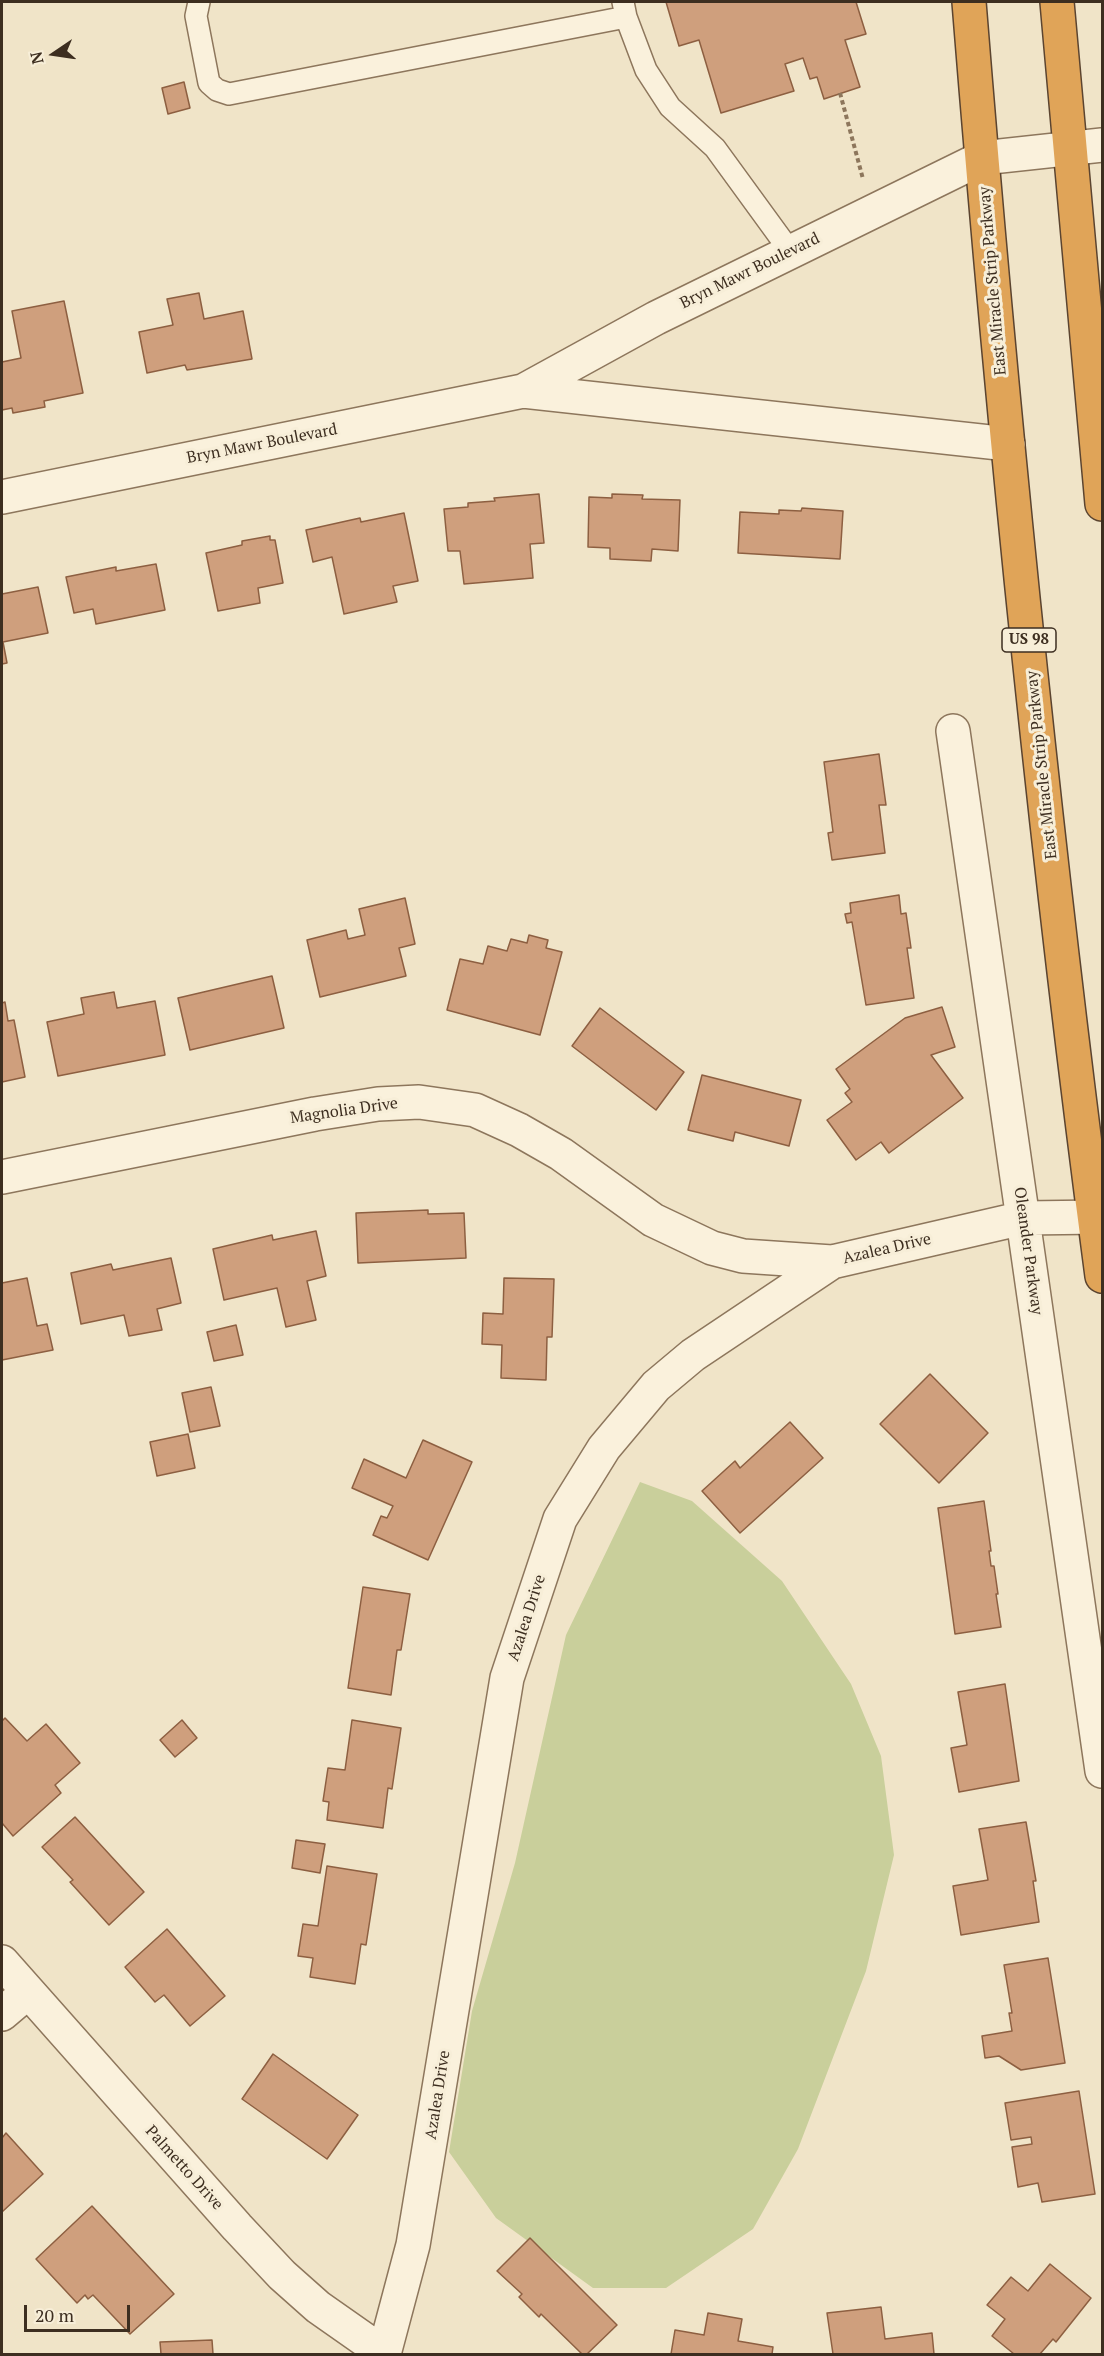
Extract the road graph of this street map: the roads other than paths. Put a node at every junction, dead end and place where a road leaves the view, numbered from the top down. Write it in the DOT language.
graph roads {
  1 [pos="199,2"];
  2 [pos="969,2"];
  3 [pos="1057,2"];
  4 [pos="624,9"];
  5 [pos="1102,145"];
  6 [pos="1070,148"];
  7 [pos="982,158"];
  8 [pos="790,251"];
  9 [pos="1095,358"];
  10 [pos="523,391"];
  11 [pos="1008,444"];
  12 [pos="2,497"];
  13 [pos="1102,504"];
  14 [pos="953,731"];
  15 [pos="2,1177"];
  16 [pos="1099,1217"];
  17 [pos="1023,1218"];
  18 [pos="832,1262"];
  19 [pos="1102,1276"];
  20 [pos="1102,1771"];
  21 [pos="2,1962"];
  22 [pos="28,1992"];
  23 [pos="2,2014"];
  24 [pos="384,2354"];
  1 -- 4 [label="lane"];
  2 -- 7 [label="highway, East Miracle Strip Parkway / US 98"];
  3 -- 6 [label="highway"];
  4 -- 8 [label="lane"];
  5 -- 6 [label="street, Bryn Mawr Boulevard"];
  6 -- 7 [label="street, Bryn Mawr Boulevard"];
  6 -- 9 [label="highway"];
  7 -- 8 [label="street, Bryn Mawr Boulevard"];
  7 -- 11 [label="highway, East Miracle Strip Parkway / US 98"];
  8 -- 10 [label="street, Bryn Mawr Boulevard"];
  9 -- 13 [label="highway"];
  10 -- 11 [label="street, Bryn Mawr Boulevard"];
  10 -- 12 [label="street, Bryn Mawr Boulevard"];
  11 -- 16 [label="highway, East Miracle Strip Parkway / US 98"];
  14 -- 17 [label="street, Oleander Parkway"];
  15 -- 18 [label="street, Magnolia Drive"];
  16 -- 17 [label="street, Azalea Drive"];
  16 -- 19 [label="highway, East Miracle Strip Parkway / US 98"];
  17 -- 18 [label="street, Azalea Drive"];
  17 -- 20 [label="street, Oleander Parkway"];
  18 -- 24 [label="street, Azalea Drive"];
  21 -- 22 [label="street, Palmetto Drive"];
  22 -- 23 [label="street"];
  22 -- 24 [label="street, Palmetto Drive"];
}
